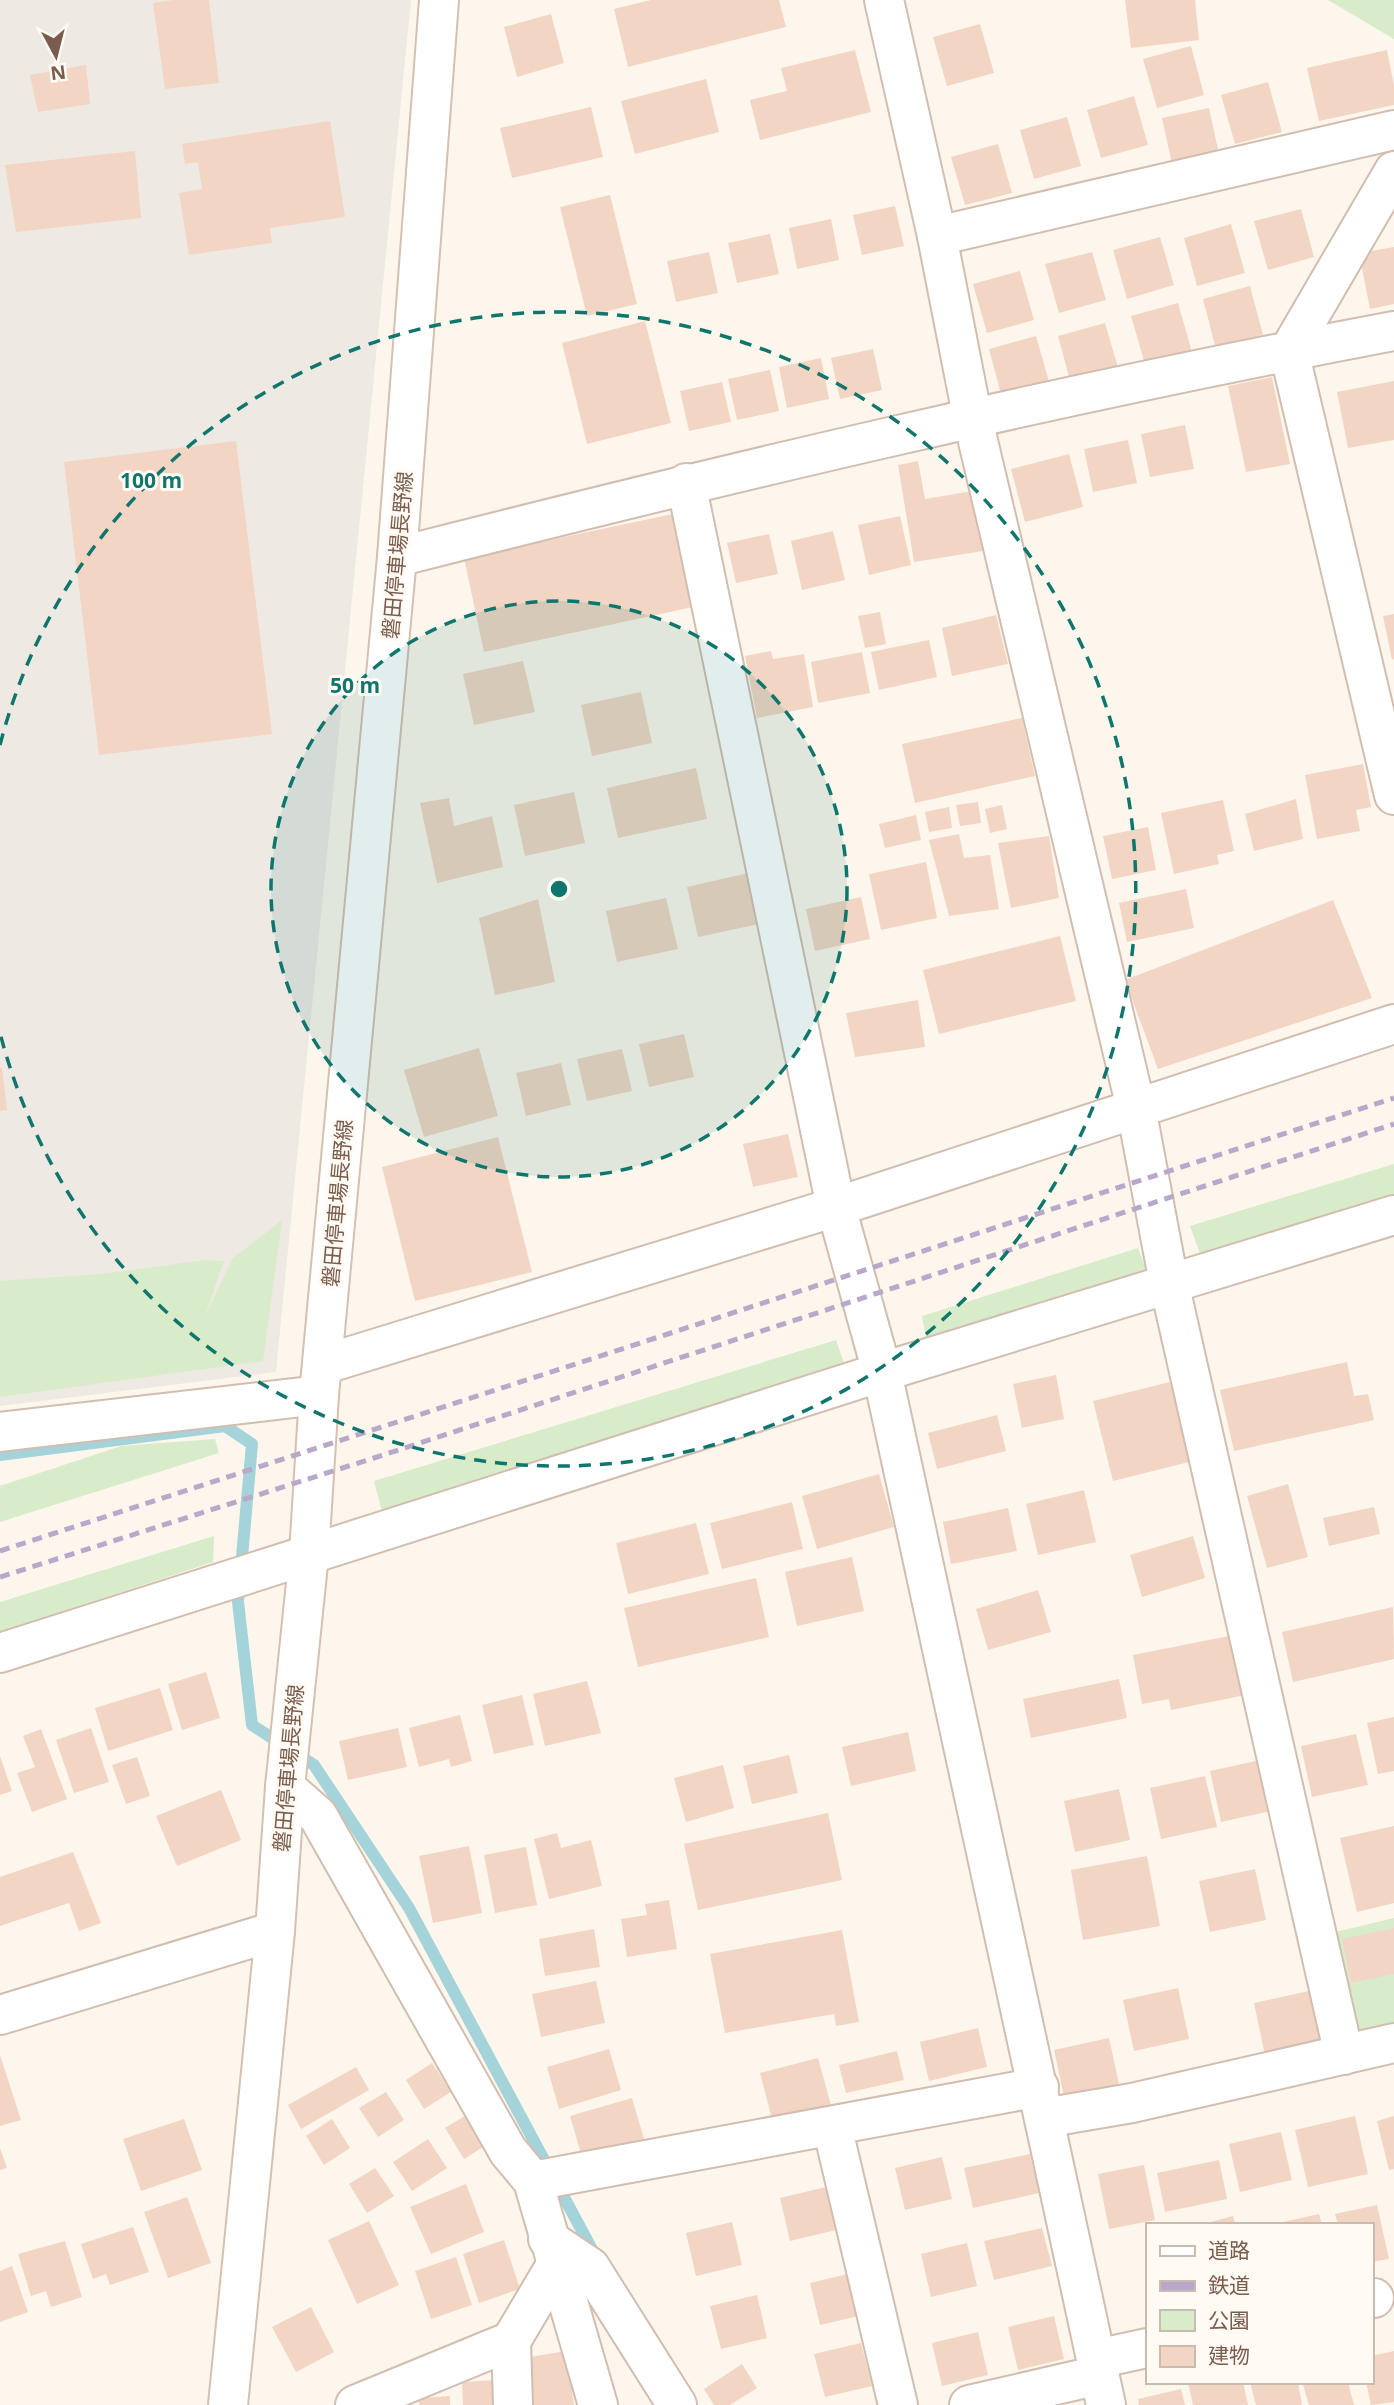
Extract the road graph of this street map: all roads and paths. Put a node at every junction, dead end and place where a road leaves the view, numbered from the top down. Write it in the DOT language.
graph roads {
  1 [pos="439,0"];
  2 [pos="884,0"];
  3 [pos="1394,130"];
  4 [pos="1394,171"];
  5 [pos="937,236"];
  6 [pos="1394,331"];
  7 [pos="1289,351"];
  8 [pos="973,420"];
  9 [pos="686,483"];
  10 [pos="397,557"];
  11 [pos="1394,795"];
  12 [pos="1394,1024"];
  13 [pos="1136,1108"];
  14 [pos="836,1208"];
  15 [pos="1394,1215"];
  16 [pos="1169,1283"];
  17 [pos="882,1372"];
  18 [pos="320,1380"];
  19 [pos="0,1432"];
  20 [pos="309,1555"];
  21 [pos="0,1653"];
  22 [pos="285,1787"];
  23 [pos="275,1931"];
  24 [pos="0,2015"];
  25 [pos="1394,2043"];
  26 [pos="1344,2055"];
  27 [pos="1042,2103"];
  28 [pos="832,2126"];
  29 [pos="533,2180"];
  30 [pos="552,2252"];
  31 [pos="511,2341"];
  32 [pos="1146,2349"];
  33 [pos="1100,2380"];
  34 [pos="228,2405"];
  35 [pos="355,2405"];
  36 [pos="513,2405"];
  37 [pos="598,2405"];
  38 [pos="677,2405"];
  39 [pos="898,2405"];
  40 [pos="969,2405"];
  1 -- 10 [label="street, 磐田停車場長野線"];
  2 -- 5 [label="street"];
  3 -- 5 [label="street"];
  4 -- 7 [label="street"];
  5 -- 8 [label="street"];
  6 -- 7 [label="street"];
  7 -- 8 [label="street"];
  7 -- 11 [label="street"];
  8 -- 9 [label="street"];
  8 -- 13 [label="street"];
  9 -- 10 [label="street"];
  9 -- 14 [label="street"];
  10 -- 18 [label="street, 磐田停車場長野線"];
  12 -- 13 [label="street"];
  13 -- 14 [label="street"];
  13 -- 16 [label="street"];
  14 -- 17 [label="street"];
  14 -- 18 [label="street"];
  15 -- 16 [label="street"];
  16 -- 17 [label="street"];
  16 -- 26 [label="street"];
  17 -- 20 [label="street"];
  17 -- 27 [label="street"];
  18 -- 19 [label="street"];
  18 -- 20 [label="street, 磐田停車場長野線"];
  20 -- 21 [label="street"];
  20 -- 22 [label="street, 磐田停車場長野線"];
  22 -- 23 [label="street, 磐田停車場長野線"];
  22 -- 29 [label="street"];
  23 -- 24 [label="street"];
  23 -- 34 [label="street, 磐田停車場長野線"];
  25 -- 26 [label="street"];
  26 -- 27 [label="street"];
  27 -- 28 [label="street"];
  27 -- 33 [label="street"];
  28 -- 29 [label="street"];
  28 -- 39 [label="street"];
  29 -- 30 [label="street"];
  30 -- 31 [label="street"];
  30 -- 37 [label="street"];
  30 -- 38 [label="street"];
  31 -- 35 [label="street"];
  31 -- 36 [label="street"];
  32 -- 33 [label="street"];
  33 -- 40 [label="street"];
}
